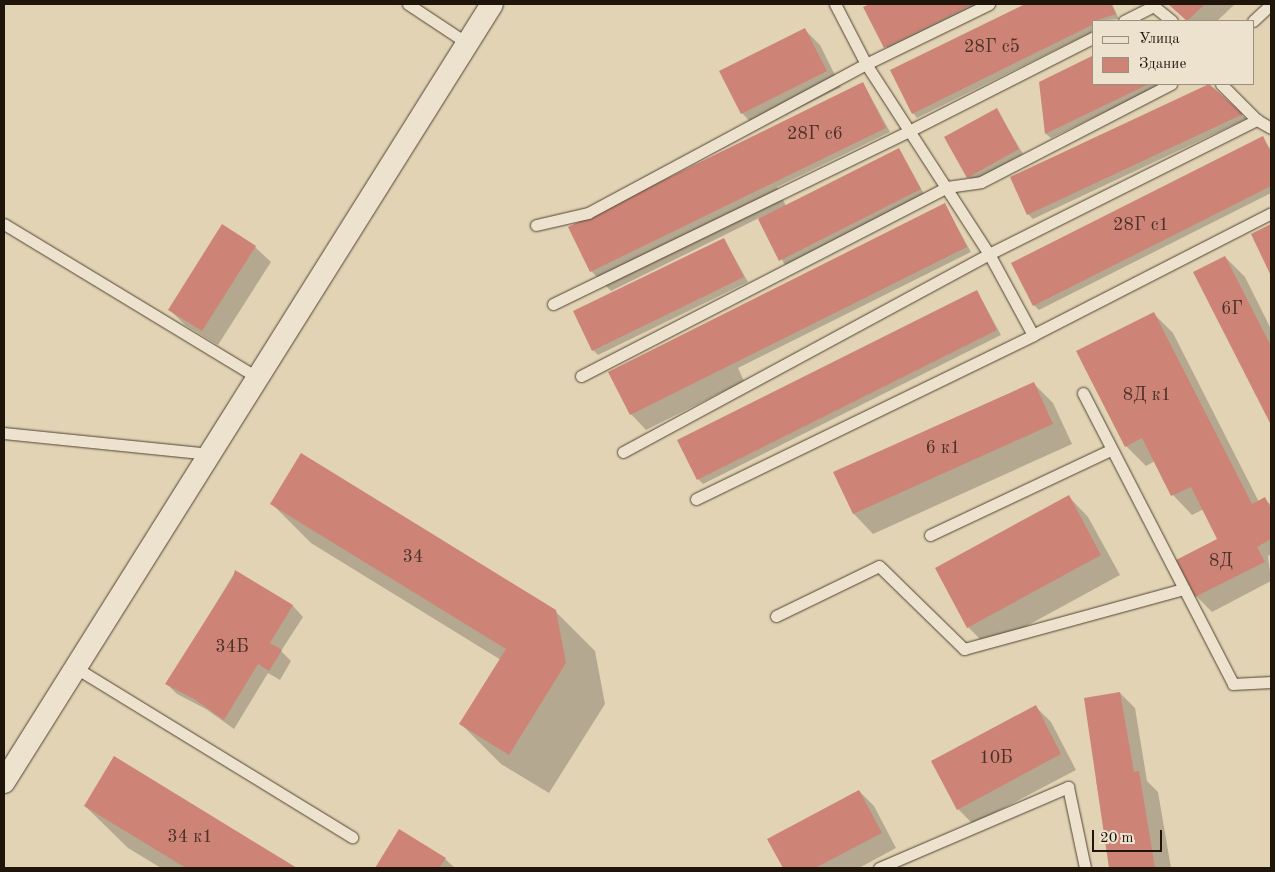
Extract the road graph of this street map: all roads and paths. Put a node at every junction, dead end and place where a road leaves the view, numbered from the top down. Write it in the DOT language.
graph roads {
  1 [pos="408,4"];
  2 [pos="492,4"];
  3 [pos="837,4"];
  4 [pos="989,4"];
  5 [pos="1271,4"];
  6 [pos="1152,5"];
  7 [pos="1126,20"];
  8 [pos="1171,20"];
  9 [pos="1254,20"];
  10 [pos="1092,38"];
  11 [pos="467,43"];
  12 [pos="866,64"];
  13 [pos="1169,85"];
  14 [pos="1222,85"];
  15 [pos="1257,120"];
  16 [pos="1271,128"];
  17 [pos="911,130"];
  18 [pos="947,188"];
  19 [pos="1271,213"];
  20 [pos="4,224"];
  21 [pos="536,225"];
  22 [pos="990,254"];
  23 [pos="553,304"];
  24 [pos="1033,335"];
  25 [pos="581,376"];
  26 [pos="258,378"];
  27 [pos="1083,393"];
  28 [pos="4,433"];
  29 [pos="1111,450"];
  30 [pos="623,452"];
  31 [pos="210,454"];
  32 [pos="696,499"];
  33 [pos="930,536"];
  34 [pos="1184,589"];
  35 [pos="776,616"];
  36 [pos="76,668"];
  37 [pos="1271,682"];
  38 [pos="4,782"];
  39 [pos="352,837"];
  40 [pos="879,868"];
  41 [pos="1085,868"];
  1 -- 11 [label="lane"];
  2 -- 11 [label="street"];
  3 -- 12 [label="lane"];
  4 -- 12 [label="lane"];
  5 -- 9 [label="lane"];
  6 -- 7 [label="lane"];
  6 -- 8 [label="lane"];
  10 -- 17 [label="lane"];
  11 -- 26 [label="street"];
  12 -- 17 [label="lane"];
  12 -- 21 [label="lane"];
  13 -- 18 [label="lane"];
  14 -- 15 [label="lane"];
  15 -- 16 [label="lane"];
  15 -- 22 [label="lane"];
  17 -- 18 [label="lane"];
  17 -- 23 [label="lane"];
  18 -- 22 [label="lane"];
  18 -- 25 [label="lane"];
  19 -- 24 [label="lane"];
  20 -- 26 [label="lane"];
  22 -- 24 [label="lane"];
  22 -- 30 [label="lane"];
  24 -- 32 [label="lane"];
  26 -- 31 [label="street"];
  27 -- 29 [label="lane"];
  28 -- 31 [label="lane"];
  29 -- 33 [label="lane"];
  29 -- 34 [label="lane"];
  31 -- 36 [label="street"];
  34 -- 35 [label="lane"];
  34 -- 37 [label="lane"];
  36 -- 38 [label="street"];
  36 -- 39 [label="lane"];
  40 -- 41 [label="lane"];
}
